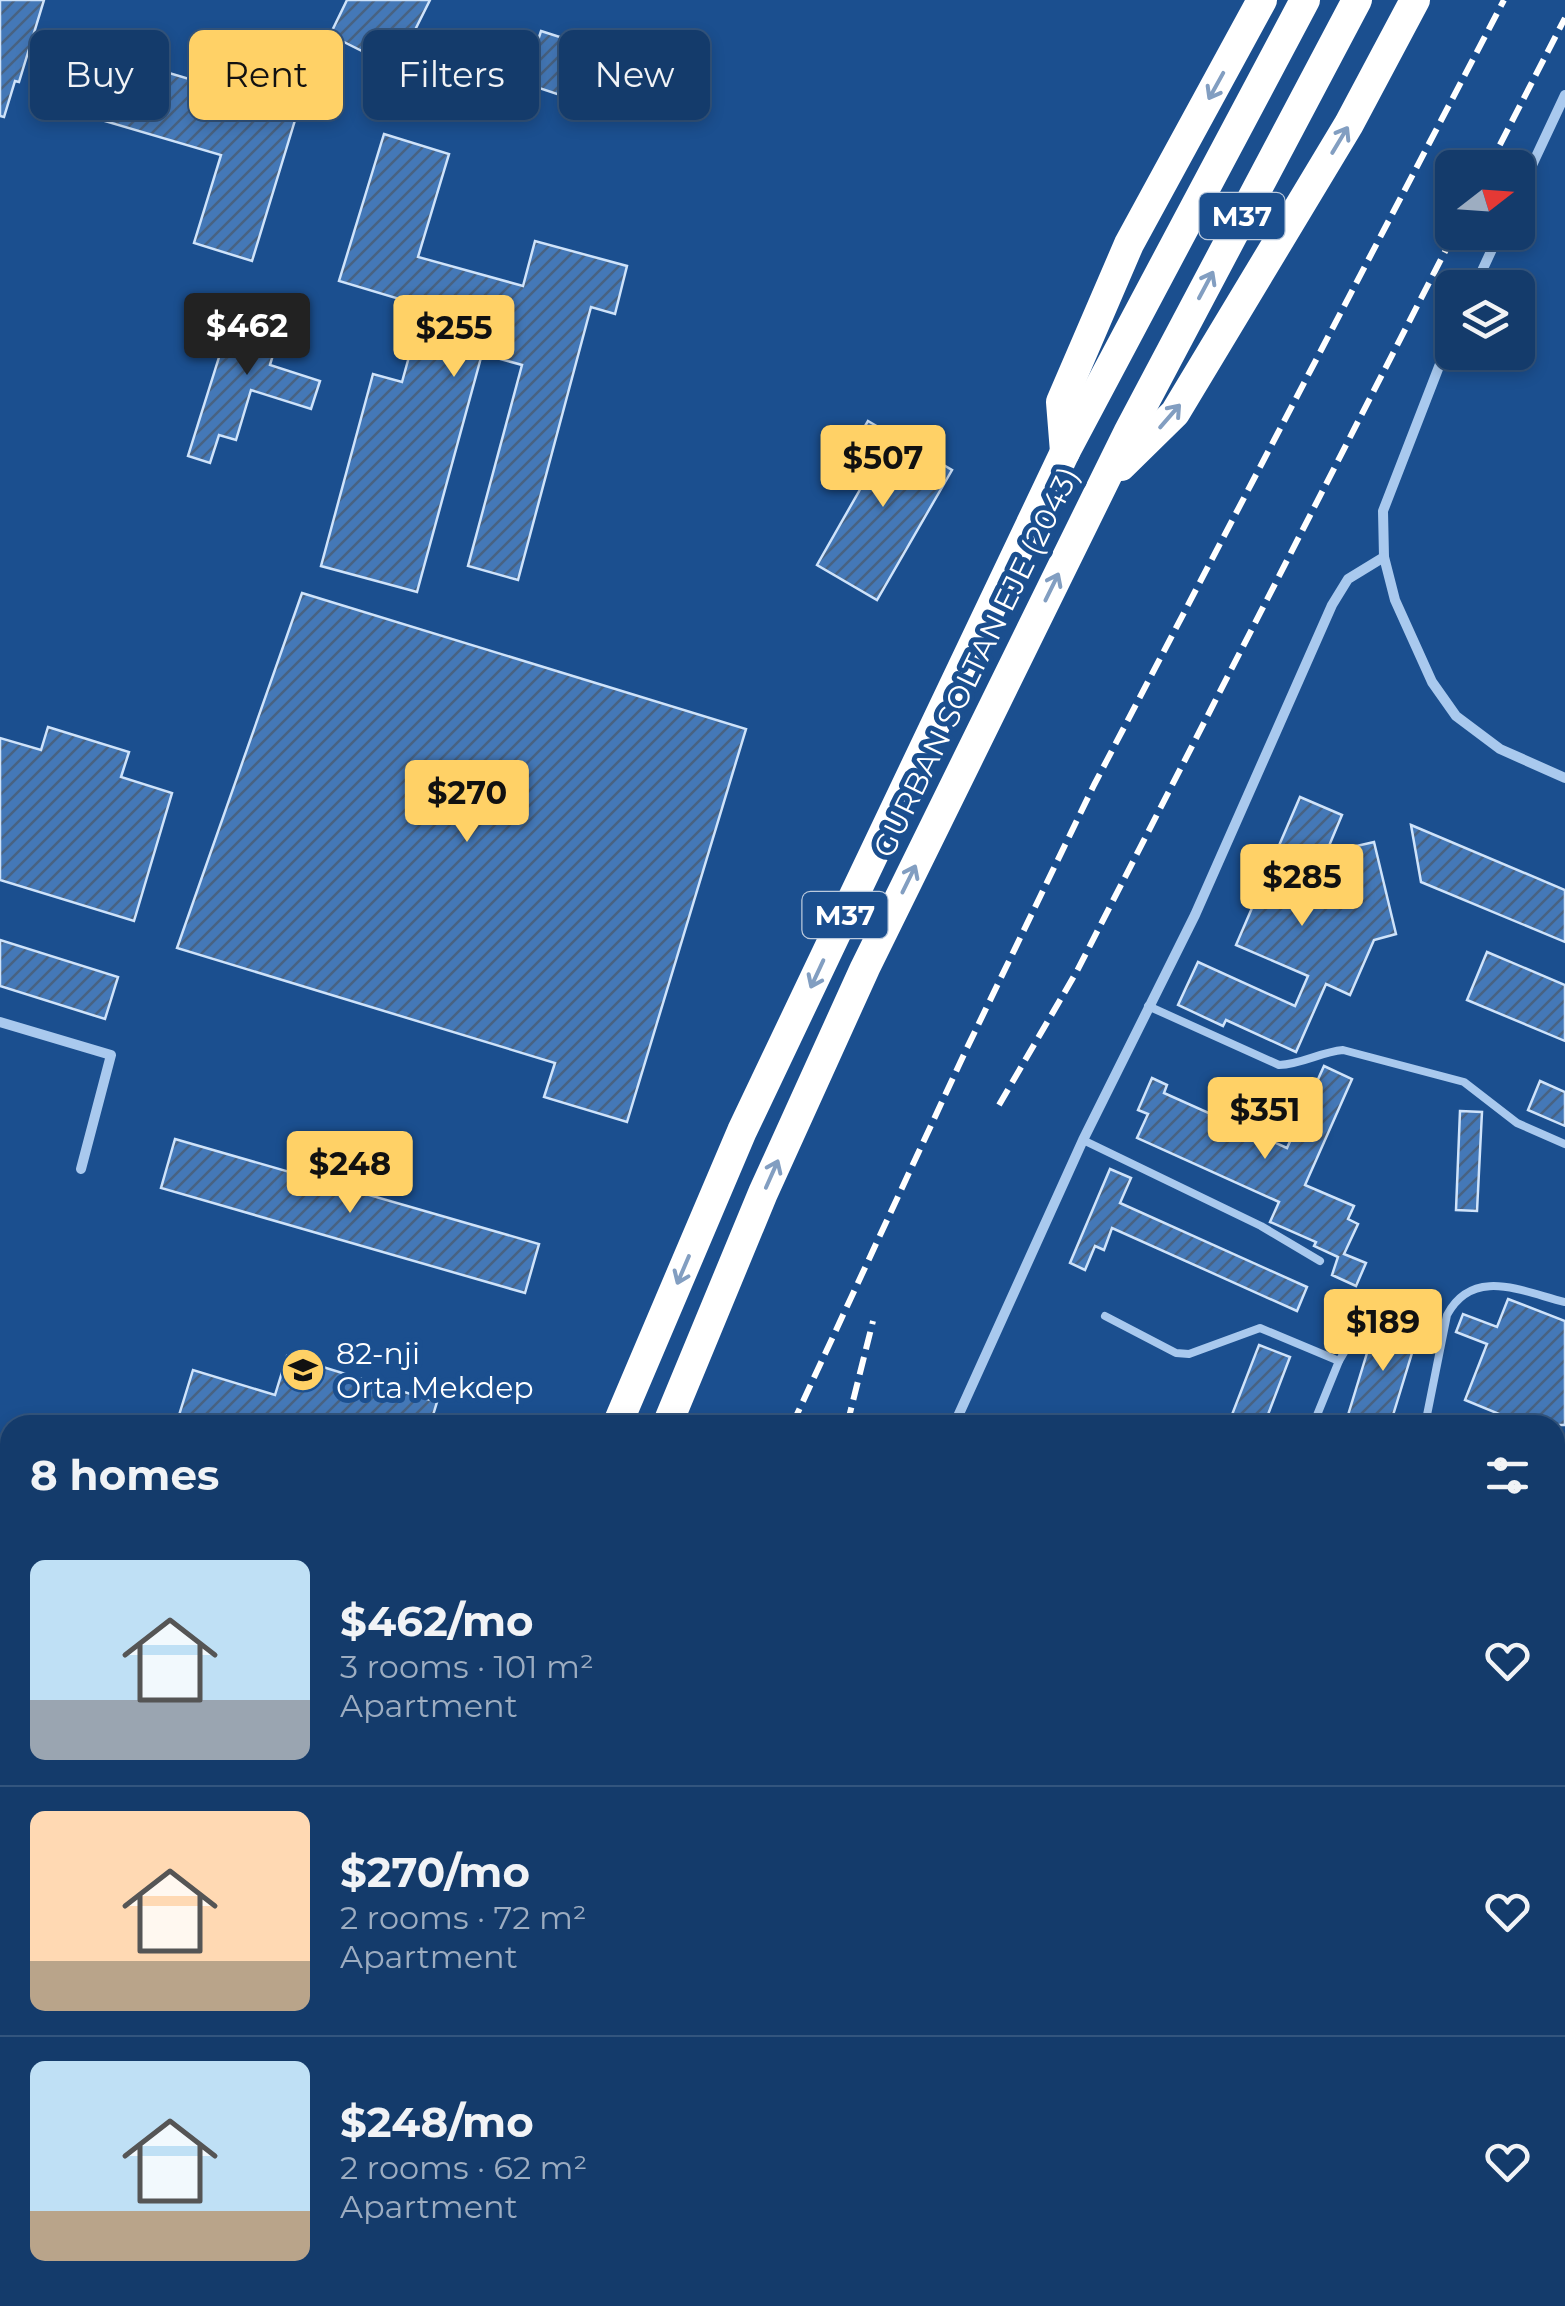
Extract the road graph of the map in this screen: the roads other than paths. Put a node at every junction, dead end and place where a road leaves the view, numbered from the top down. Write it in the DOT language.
graph roads {
  1 [pos="1262,0"];
  2 [pos="1306,0"];
  3 [pos="1356,0"];
  4 [pos="1415,0"];
  5 [pos="1565,94"];
  6 [pos="1535,158"];
  7 [pos="1437,370"];
  8 [pos="1065,452"];
  9 [pos="1102,486"];
  10 [pos="1384,557"];
  11 [pos="1565,778"];
  12 [pos="1148,1006"];
  13 [pos="0,1022"];
  14 [pos="1083,1140"];
  15 [pos="1565,1144"];
  16 [pos="81,1170"];
  17 [pos="1320,1260"];
  18 [pos="1565,1302"];
  19 [pos="1105,1316"];
  20 [pos="1355,1334"];
  21 [pos="1339,1361"];
  22 [pos="621,1415"];
  23 [pos="671,1415"];
  24 [pos="959,1415"];
  25 [pos="1316,1415"];
  26 [pos="1426,1415"];
  1 -- 8 [label="highway, one-way"];
  2 -- 8 [label="highway, GURBAN SOLTAN EJE (2043) / M37"];
  9 -- 3 [label="highway, GURBAN SOLTAN EJE (2043) / M37, one-way"];
  9 -- 4 [label="highway, one-way"];
  5 -- 6 [label="street"];
  7 -- 10 [label="street"];
  8 -- 22 [label="highway, GURBAN SOLTAN EJE (2043) / M37, one-way"];
  23 -- 9 [label="highway, GURBAN SOLTAN EJE (2043) / M37, one-way"];
  10 -- 11 [label="street"];
  10 -- 12 [label="street"];
  12 -- 14 [label="street"];
  12 -- 15 [label="lane"];
  13 -- 16 [label="street"];
  14 -- 17 [label="lane"];
  14 -- 24 [label="street"];
  18 -- 26 [label="lane"];
  19 -- 21 [label="lane"];
  20 -- 21 [label="lane"];
  21 -- 25 [label="lane"];
}
